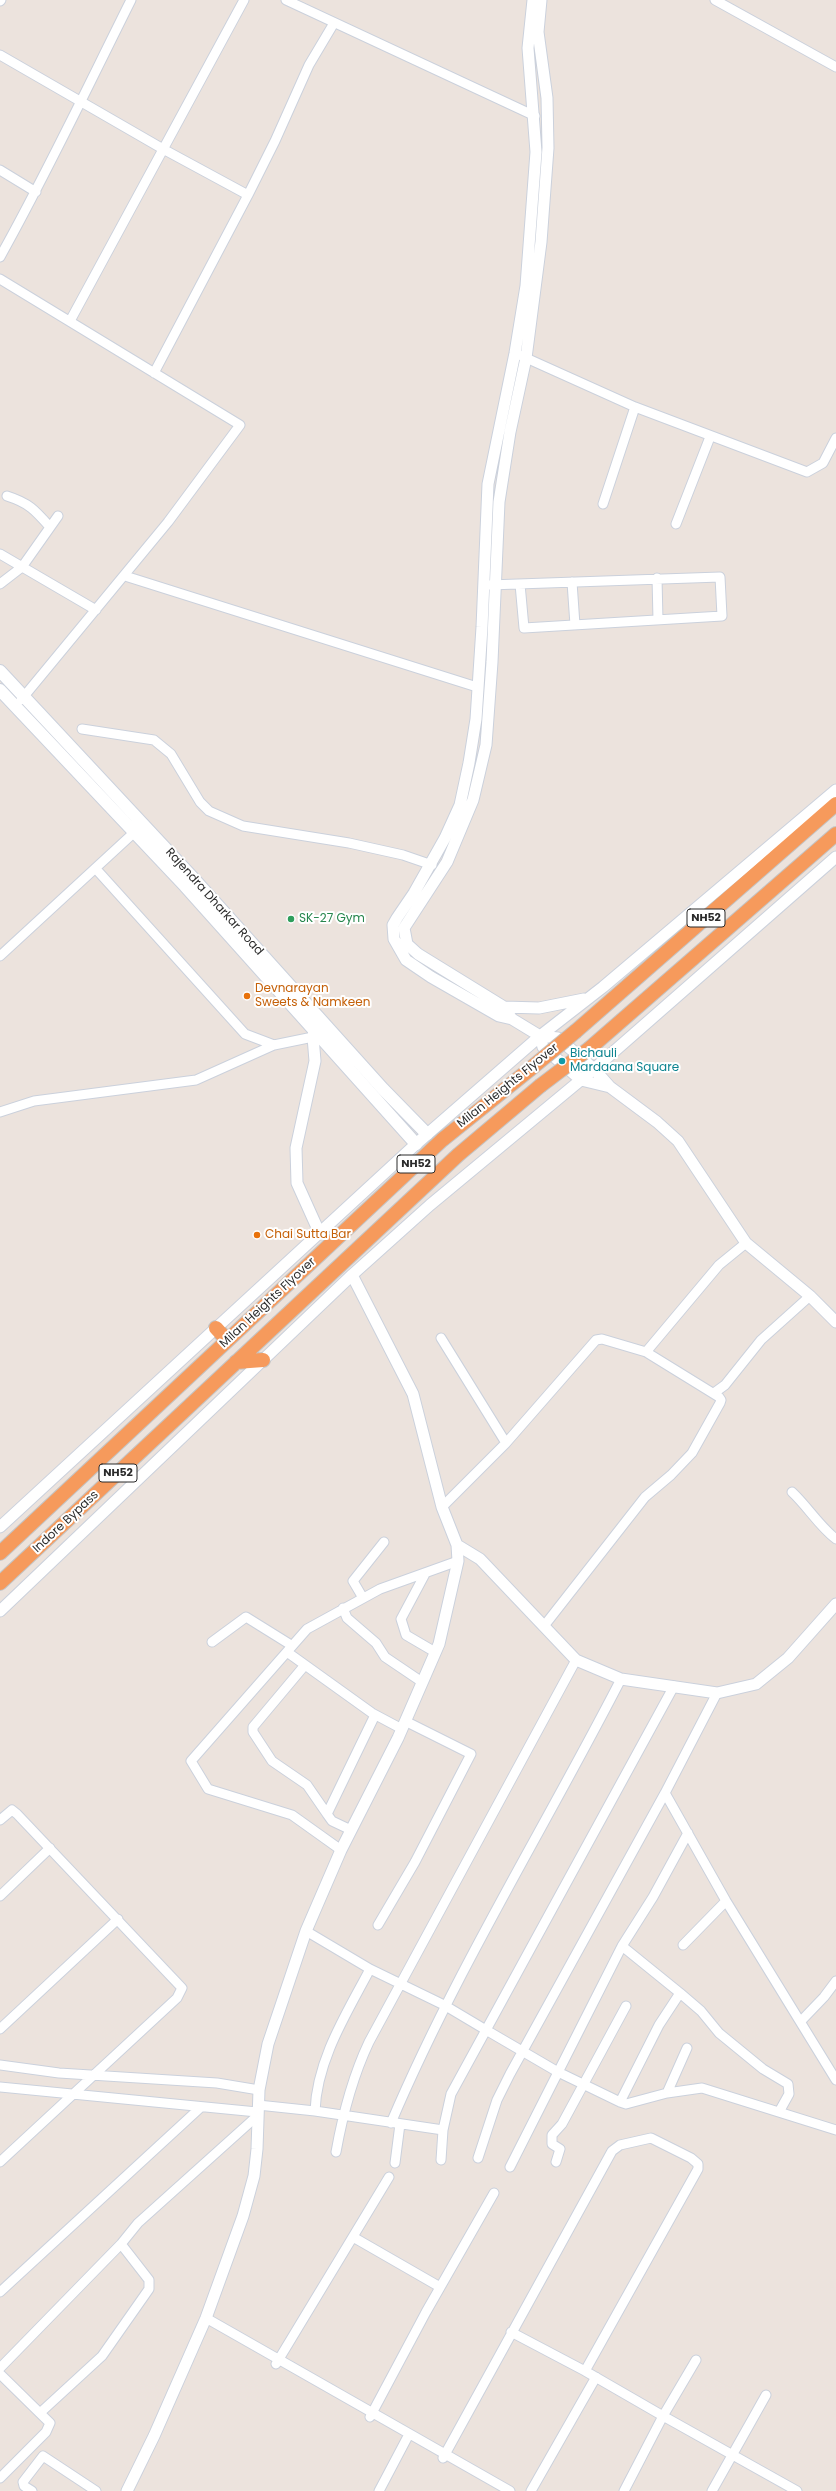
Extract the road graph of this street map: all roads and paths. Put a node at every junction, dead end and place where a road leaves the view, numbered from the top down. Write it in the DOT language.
graph roads {
  1 [pos="131,0"];
  2 [pos="244,0"];
  3 [pos="286,0"];
  4 [pos="533,0"];
  5 [pos="541,0"];
  6 [pos="715,0"];
  7 [pos="334,23"];
  8 [pos="0,54"];
  9 [pos="836,67"];
  10 [pos="81,101"];
  11 [pos="535,116"];
  12 [pos="163,149"];
  13 [pos="0,170"];
  14 [pos="36,192"];
  15 [pos="248,195"];
  16 [pos="0,257"];
  17 [pos="0,279"];
  18 [pos="70,321"];
  19 [pos="515,353"];
  20 [pos="526,358"];
  21 [pos="154,373"];
  22 [pos="635,407"];
  23 [pos="503,437"];
  24 [pos="710,437"];
  25 [pos="836,438"];
  26 [pos="7,496"];
  27 [pos="603,504"];
  28 [pos="58,516"];
  29 [pos="676,524"];
  30 [pos="50,527"];
  31 [pos="0,554"];
  32 [pos="22,567"];
  33 [pos="125,576"];
  34 [pos="657,578"];
  35 [pos="572,582"];
  36 [pos="0,584"];
  37 [pos="520,584"];
  38 [pos="483,585"];
  39 [pos="495,585"];
  40 [pos="96,610"];
  41 [pos="658,620"];
  42 [pos="575,625"];
  43 [pos="479,669"];
  44 [pos="492,670"];
  45 [pos="0,671"];
  46 [pos="477,687"];
  47 [pos="0,690"];
  48 [pos="25,698"];
  49 [pos="15,706"];
  50 [pos="82,729"];
  51 [pos="836,790"];
  52 [pos="836,804"];
  53 [pos="139,829"];
  54 [pos="836,834"];
  55 [pos="836,857"];
  56 [pos="432,865"];
  57 [pos="96,869"];
  58 [pos="0,956"];
  59 [pos="588,998"];
  60 [pos="504,1007"];
  61 [pos="512,1019"];
  62 [pos="315,1028"];
  63 [pos="540,1036"];
  64 [pos="274,1044"];
  65 [pos="594,1069"];
  66 [pos="581,1080"];
  67 [pos="610,1087"];
  68 [pos="0,1112"];
  69 [pos="427,1134"];
  70 [pos="416,1144"];
  71 [pos="320,1234"];
  72 [pos="746,1243"];
  73 [pos="352,1275"];
  74 [pos="810,1296"];
  75 [pos="836,1322"];
  76 [pos="216,1328"];
  77 [pos="441,1338"];
  78 [pos="228,1340"];
  79 [pos="646,1352"];
  80 [pos="263,1360"];
  81 [pos="236,1362"];
  82 [pos="188,1377"];
  83 [pos="714,1393"];
  84 [pos="506,1443"];
  85 [pos="792,1492"];
  86 [pos="442,1507"];
  87 [pos="0,1526"];
  88 [pos="836,1539"];
  89 [pos="384,1542"];
  90 [pos="457,1545"];
  91 [pos="0,1553"];
  92 [pos="458,1561"];
  93 [pos="425,1574"];
  94 [pos="0,1583"];
  95 [pos="363,1598"];
  96 [pos="836,1604"];
  97 [pos="343,1608"];
  98 [pos="0,1611"];
  99 [pos="544,1626"];
  100 [pos="212,1642"];
  101 [pos="289,1649"];
  102 [pos="435,1652"];
  103 [pos="576,1660"];
  104 [pos="305,1666"];
  105 [pos="621,1679"];
  106 [pos="422,1682"];
  107 [pos="674,1686"];
  108 [pos="717,1693"];
  109 [pos="374,1715"];
  110 [pos="404,1725"];
  111 [pos="665,1793"];
  112 [pos="328,1814"];
  113 [pos="0,1820"];
  114 [pos="351,1830"];
  115 [pos="688,1833"];
  116 [pos="50,1848"];
  117 [pos="341,1850"];
  118 [pos="0,1896"];
  119 [pos="726,1901"];
  120 [pos="118,1918"];
  121 [pos="378,1925"];
  122 [pos="306,1931"];
  123 [pos="683,1945"];
  124 [pos="622,1946"];
  125 [pos="370,1969"];
  126 [pos="836,1981"];
  127 [pos="400,1982"];
  128 [pos="680,1993"];
  129 [pos="444,2005"];
  130 [pos="626,2006"];
  131 [pos="801,2021"];
  132 [pos="0,2029"];
  133 [pos="486,2030"];
  134 [pos="687,2048"];
  135 [pos="522,2052"];
  136 [pos="0,2065"];
  137 [pos="558,2072"];
  138 [pos="92,2076"];
  139 [pos="836,2080"];
  140 [pos="583,2085"];
  141 [pos="0,2087"];
  142 [pos="259,2090"];
  143 [pos="666,2093"];
  144 [pos="74,2094"];
  145 [pos="620,2102"];
  146 [pos="201,2107"];
  147 [pos="257,2111"];
  148 [pos="315,2111"];
  149 [pos="779,2112"];
  150 [pos="343,2114"];
  151 [pos="395,2124"];
  152 [pos="443,2130"];
  153 [pos="836,2130"];
  154 [pos="336,2152"];
  155 [pos="478,2158"];
  156 [pos="441,2160"];
  157 [pos="0,2162"];
  158 [pos="395,2162"];
  159 [pos="556,2162"];
  160 [pos="510,2167"];
  161 [pos="389,2177"];
  162 [pos="494,2194"];
  163 [pos="353,2237"];
  164 [pos="121,2244"];
  165 [pos="440,2287"];
  166 [pos="0,2292"];
  167 [pos="206,2318"];
  168 [pos="511,2332"];
  169 [pos="696,2360"];
  170 [pos="278,2361"];
  171 [pos="0,2368"];
  172 [pos="585,2371"];
  173 [pos="0,2374"];
  174 [pos="596,2377"];
  175 [pos="766,2395"];
  176 [pos="41,2412"];
  177 [pos="371,2415"];
  178 [pos="663,2416"];
  179 [pos="407,2438"];
  180 [pos="732,2455"];
  181 [pos="445,2456"];
  182 [pos="12,2467"];
  183 [pos="0,2478"];
  184 [pos="25,2479"];
  185 [pos="795,2490"];
  186 [pos="32,2491"];
  187 [pos="96,2491"];
  188 [pos="127,2491"];
  189 [pos="379,2491"];
  190 [pos="502,2491"];
  191 [pos="510,2491"];
  192 [pos="531,2491"];
  193 [pos="624,2491"];
  194 [pos="712,2491"];
  1 -- 10 [label="street"];
  2 -- 12 [label="street"];
  3 -- 7 [label="street"];
  4 -- 11 [label="street"];
  5 -- 20 [label="street"];
  6 -- 9 [label="street"];
  7 -- 11 [label="street"];
  7 -- 15 [label="street"];
  8 -- 10 [label="street"];
  10 -- 12 [label="street"];
  10 -- 14 [label="street"];
  11 -- 19 [label="street"];
  12 -- 15 [label="street"];
  12 -- 18 [label="street"];
  13 -- 14 [label="street"];
  14 -- 16 [label="street"];
  15 -- 21 [label="street"];
  17 -- 18 [label="street"];
  18 -- 21 [label="street"];
  19 -- 20 [label="street"];
  19 -- 23 [label="street"];
  20 -- 22 [label="street"];
  20 -- 23 [label="street"];
  21 -- 33 [label="street"];
  22 -- 24 [label="street"];
  22 -- 27 [label="street"];
  23 -- 38 [label="street"];
  23 -- 39 [label="street"];
  24 -- 25 [label="street"];
  24 -- 29 [label="street"];
  26 -- 30 [label="street"];
  28 -- 30 [label="street"];
  30 -- 32 [label="street"];
  31 -- 32 [label="street"];
  32 -- 36 [label="street"];
  32 -- 40 [label="street"];
  33 -- 40 [label="street"];
  33 -- 46 [label="street"];
  34 -- 35 [label="street"];
  34 -- 41 [label="street"];
  34 -- 41 [label="street"];
  35 -- 37 [label="street"];
  35 -- 42 [label="street"];
  37 -- 39 [label="street"];
  37 -- 42 [label="street"];
  38 -- 39 [label="street"];
  38 -- 43 [label="street"];
  39 -- 44 [label="street"];
  40 -- 48 [label="street"];
  41 -- 42 [label="street"];
  43 -- 44 [label="street"];
  43 -- 46 [label="street"];
  44 -- 60 [label="street"];
  45 -- 48 [label="main road, Rajendra Dharkar Road"];
  46 -- 56 [label="street"];
  47 -- 49 [label="main road, Rajendra Dharkar Road"];
  48 -- 49 [label="street"];
  48 -- 53 [label="main road, Rajendra Dharkar Road"];
  49 -- 53 [label="main road, Rajendra Dharkar Road"];
  50 -- 56 [label="street"];
  51 -- 59 [label="street"];
  52 -- 78 [label="highway, Milan Heights Flyover / NH52, bridge"];
  53 -- 57 [label="street"];
  53 -- 62 [label="main road, Rajendra Dharkar Road"];
  54 -- 81 [label="highway, Milan Heights Flyover / NH52, bridge"];
  55 -- 65 [label="street"];
  56 -- 61 [label="street"];
  57 -- 58 [label="street"];
  57 -- 64 [label="street"];
  59 -- 60 [label="street"];
  59 -- 63 [label="street"];
  60 -- 61 [label="street"];
  61 -- 63 [label="street"];
  62 -- 64 [label="street"];
  62 -- 69 [label="main road, Rajendra Dharkar Road"];
  62 -- 70 [label="main road, Rajendra Dharkar Road"];
  62 -- 71 [label="street"];
  63 -- 65 [label="street"];
  63 -- 66 [label="street"];
  63 -- 69 [label="street"];
  64 -- 68 [label="street"];
  65 -- 66 [label="street"];
  65 -- 67 [label="street"];
  66 -- 67 [label="street"];
  66 -- 73 [label="street"];
  67 -- 72 [label="street"];
  69 -- 70 [label="street"];
  70 -- 71 [label="street"];
  71 -- 76 [label="street"];
  72 -- 74 [label="street"];
  72 -- 79 [label="street"];
  73 -- 80 [label="street"];
  73 -- 86 [label="street"];
  74 -- 75 [label="street"];
  74 -- 83 [label="street"];
  76 -- 78 [label="highway"];
  76 -- 87 [label="street"];
  77 -- 84 [label="street"];
  78 -- 82 [label="highway, Milan Heights Flyover / NH52"];
  79 -- 83 [label="street"];
  79 -- 84 [label="street"];
  80 -- 81 [label="highway"];
  80 -- 98 [label="street"];
  81 -- 94 [label="highway, Indore Bypass / NH52"];
  82 -- 91 [label="highway, Indore Bypass / NH52"];
  83 -- 99 [label="street"];
  84 -- 86 [label="street"];
  85 -- 88 [label="street"];
  86 -- 90 [label="street"];
  89 -- 95 [label="street"];
  90 -- 92 [label="street"];
  90 -- 99 [label="street"];
  92 -- 93 [label="street"];
  92 -- 102 [label="street"];
  93 -- 95 [label="street"];
  93 -- 102 [label="street"];
  95 -- 97 [label="street"];
  96 -- 108 [label="street"];
  97 -- 101 [label="street"];
  97 -- 106 [label="street"];
  99 -- 103 [label="street"];
  100 -- 101 [label="street"];
  101 -- 104 [label="street"];
  101 -- 117 [label="street"];
  102 -- 106 [label="street"];
  103 -- 105 [label="street"];
  103 -- 127 [label="street"];
  104 -- 109 [label="street"];
  104 -- 112 [label="street"];
  105 -- 107 [label="street"];
  105 -- 129 [label="street"];
  106 -- 110 [label="street"];
  107 -- 108 [label="street"];
  107 -- 133 [label="street"];
  108 -- 111 [label="street"];
  109 -- 110 [label="street"];
  109 -- 112 [label="street"];
  110 -- 114 [label="street"];
  110 -- 121 [label="street"];
  111 -- 115 [label="street"];
  111 -- 135 [label="street"];
  112 -- 114 [label="street"];
  113 -- 116 [label="street"];
  114 -- 117 [label="street"];
  115 -- 119 [label="street"];
  115 -- 124 [label="street"];
  116 -- 118 [label="street"];
  116 -- 120 [label="street"];
  117 -- 122 [label="street"];
  119 -- 123 [label="street"];
  119 -- 131 [label="street"];
  120 -- 132 [label="street"];
  120 -- 138 [label="street"];
  122 -- 125 [label="street"];
  122 -- 142 [label="street"];
  124 -- 128 [label="street"];
  124 -- 137 [label="street"];
  125 -- 127 [label="street"];
  125 -- 148 [label="street"];
  126 -- 131 [label="street"];
  127 -- 129 [label="street"];
  127 -- 150 [label="street"];
  128 -- 145 [label="street"];
  128 -- 149 [label="street"];
  129 -- 133 [label="street"];
  129 -- 151 [label="street"];
  130 -- 140 [label="street"];
  131 -- 139 [label="street"];
  133 -- 135 [label="street"];
  133 -- 152 [label="street"];
  134 -- 143 [label="street"];
  135 -- 137 [label="street"];
  135 -- 155 [label="street"];
  136 -- 138 [label="street"];
  137 -- 140 [label="street"];
  137 -- 160 [label="street"];
  138 -- 142 [label="street"];
  138 -- 144 [label="street"];
  140 -- 145 [label="street"];
  140 -- 159 [label="street"];
  141 -- 144 [label="street"];
  142 -- 147 [label="street"];
  143 -- 145 [label="street"];
  143 -- 149 [label="street"];
  144 -- 146 [label="street"];
  144 -- 157 [label="street"];
  146 -- 147 [label="street"];
  146 -- 166 [label="street"];
  147 -- 148 [label="street"];
  147 -- 164 [label="street"];
  147 -- 167 [label="street"];
  148 -- 150 [label="street"];
  149 -- 153 [label="street"];
  150 -- 151 [label="street"];
  150 -- 154 [label="street"];
  151 -- 152 [label="street"];
  151 -- 158 [label="street"];
  152 -- 156 [label="street"];
  161 -- 163 [label="street"];
  162 -- 165 [label="street"];
  163 -- 165 [label="street"];
  163 -- 170 [label="street"];
  164 -- 171 [label="street"];
  164 -- 176 [label="street"];
  165 -- 177 [label="street"];
  167 -- 170 [label="street"];
  167 -- 188 [label="street"];
  168 -- 172 [label="street"];
  168 -- 172 [label="street"];
  168 -- 181 [label="street"];
  169 -- 178 [label="street"];
  170 -- 177 [label="street"];
  172 -- 174 [label="street"];
  173 -- 176 [label="street"];
  174 -- 178 [label="street"];
  174 -- 192 [label="street"];
  175 -- 180 [label="street"];
  176 -- 182 [label="street"];
  177 -- 179 [label="street"];
  177 -- 181 [label="street"];
  178 -- 180 [label="street"];
  178 -- 193 [label="street"];
  179 -- 181 [label="street"];
  179 -- 189 [label="street"];
  180 -- 185 [label="street"];
  180 -- 194 [label="street"];
  181 -- 190 [label="street"];
  181 -- 191 [label="street"];
  182 -- 183 [label="street"];
  182 -- 184 [label="street"];
  184 -- 186 [label="street"];
  184 -- 187 [label="street"];
}
